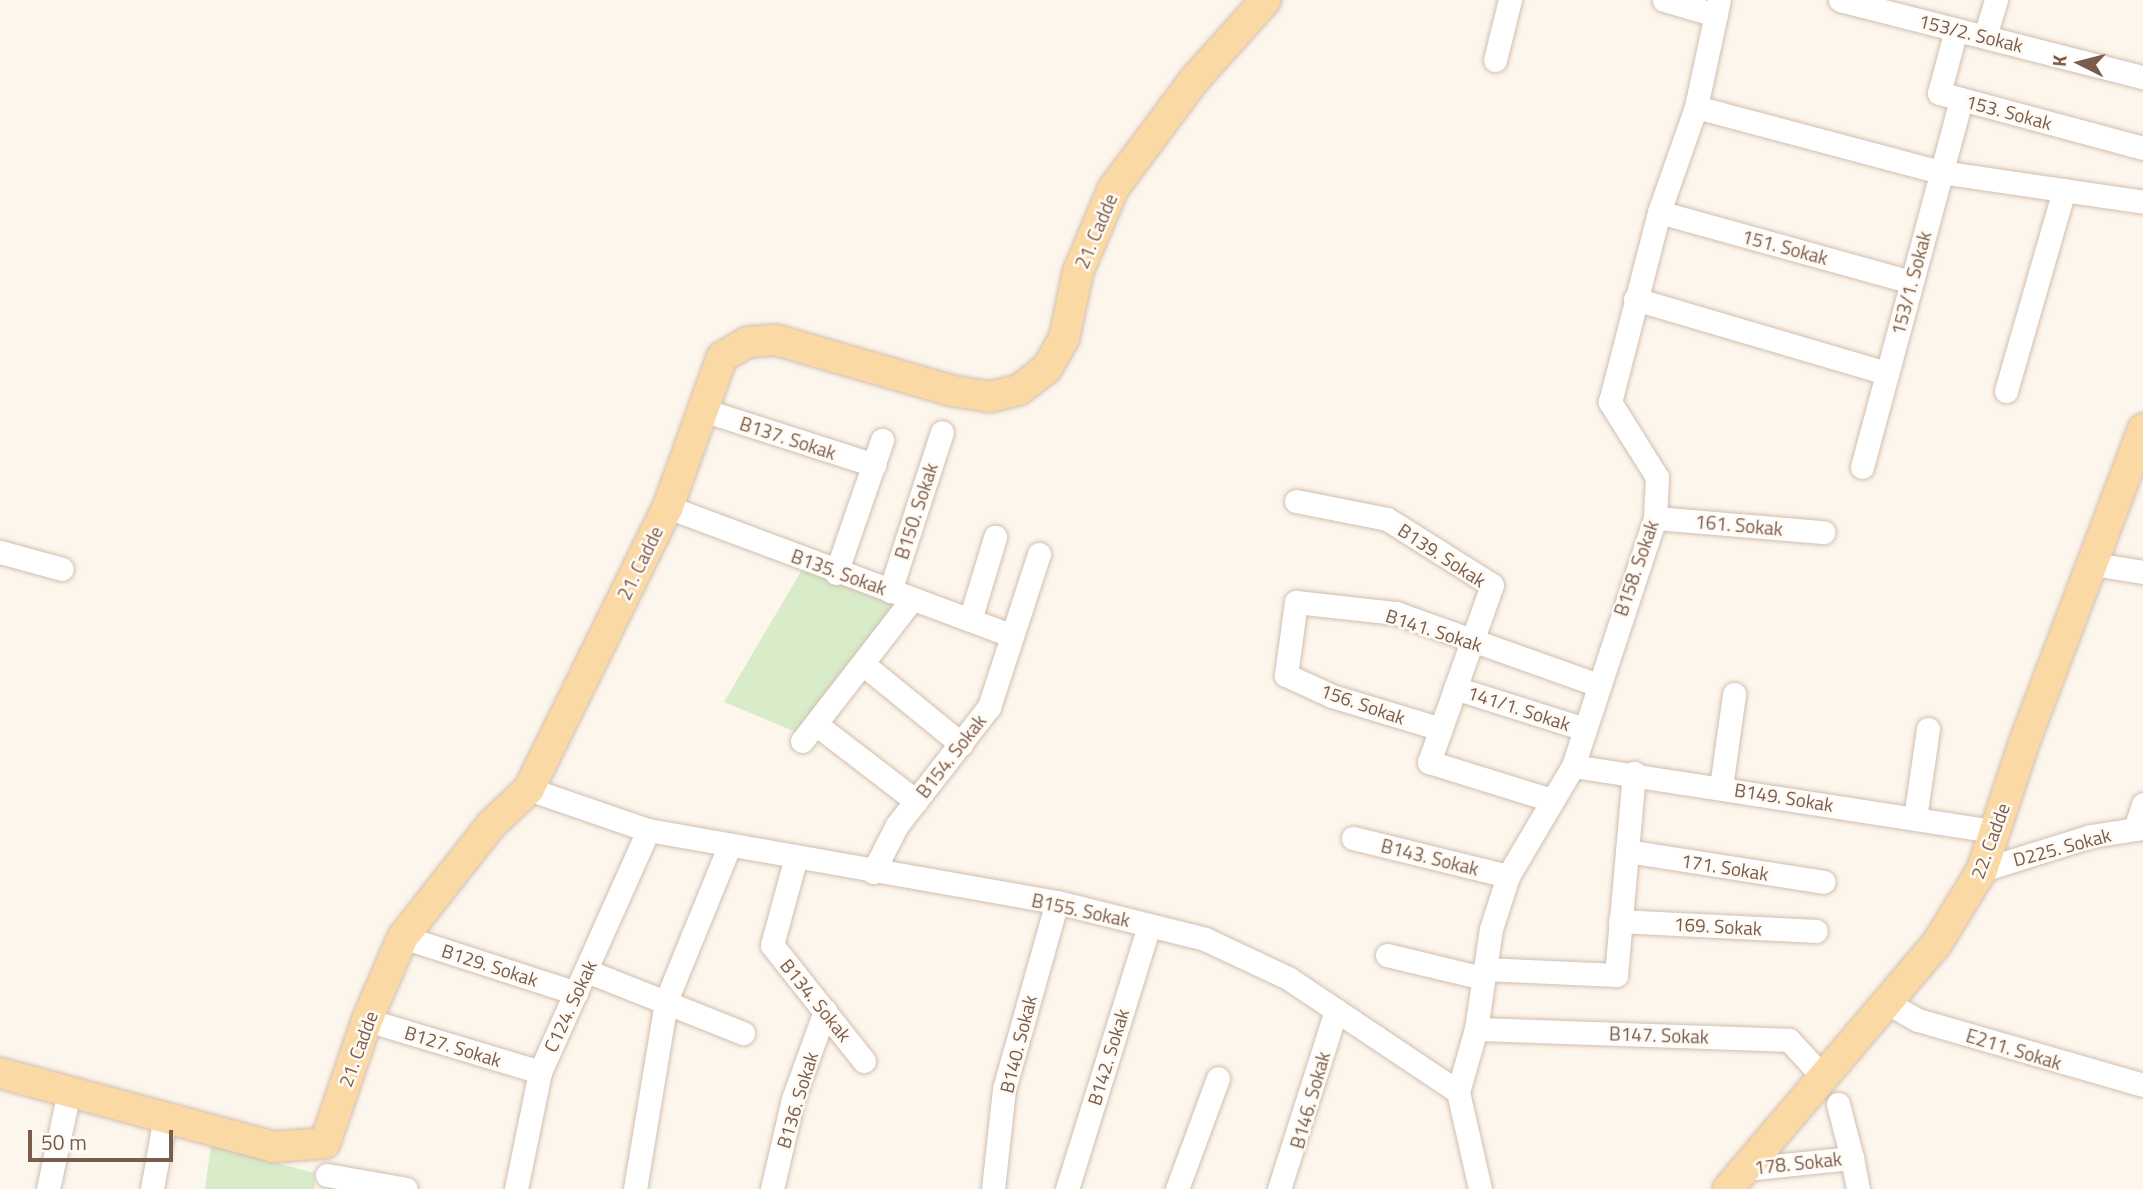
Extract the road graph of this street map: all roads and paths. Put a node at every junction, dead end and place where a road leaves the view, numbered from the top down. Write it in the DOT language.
graph roads {
  1 [pos="1265,0"];
  2 [pos="1510,0"];
  3 [pos="1664,0"];
  4 [pos="1840,0"];
  5 [pos="1996,0"];
  6 [pos="1868,3"];
  7 [pos="1718,8"];
  8 [pos="1956,30"];
  9 [pos="1985,36"];
  10 [pos="1495,60"];
  11 [pos="2143,78"];
  12 [pos="1961,99"];
  13 [pos="1696,107"];
  14 [pos="2143,148"];
  15 [pos="1941,172"];
  16 [pos="2064,190"];
  17 [pos="2143,202"];
  18 [pos="1659,212"];
  19 [pos="1911,282"];
  20 [pos="1635,299"];
  21 [pos="1887,373"];
  22 [pos="2006,391"];
  23 [pos="703,410"];
  24 [pos="2143,429"];
  25 [pos="942,432"];
  26 [pos="882,440"];
  27 [pos="873,465"];
  28 [pos="1861,467"];
  29 [pos="1296,501"];
  30 [pos="668,507"];
  31 [pos="1654,517"];
  32 [pos="1823,532"];
  33 [pos="995,537"];
  34 [pos="0,552"];
  35 [pos="1040,554"];
  36 [pos="2093,564"];
  37 [pos="62,569"];
  38 [pos="2143,572"];
  39 [pos="836,573"];
  40 [pos="890,591"];
  41 [pos="912,599"];
  42 [pos="970,620"];
  43 [pos="1011,635"];
  44 [pos="1470,641"];
  45 [pos="863,664"];
  46 [pos="1286,675"];
  47 [pos="1598,685"];
  48 [pos="1455,688"];
  49 [pos="1734,694"];
  50 [pos="1441,729"];
  51 [pos="1584,729"];
  52 [pos="1928,729"];
  53 [pos="961,744"];
  54 [pos="1573,766"];
  55 [pos="1634,773"];
  56 [pos="1721,787"];
  57 [pos="529,789"];
  58 [pos="1552,800"];
  59 [pos="916,801"];
  60 [pos="2143,804"];
  61 [pos="1914,818"];
  62 [pos="2139,828"];
  63 [pos="648,830"];
  64 [pos="1995,831"];
  65 [pos="1353,838"];
  66 [pos="729,847"];
  67 [pos="1627,851"];
  68 [pos="796,857"];
  69 [pos="1982,870"];
  70 [pos="873,872"];
  71 [pos="1508,876"];
  72 [pos="1824,882"];
  73 [pos="1058,902"];
  74 [pos="1620,921"];
  75 [pos="1149,925"];
  76 [pos="1816,931"];
  77 [pos="403,937"];
  78 [pos="1387,955"];
  79 [pos="587,971"];
  80 [pos="1484,973"];
  81 [pos="576,993"];
  82 [pos="666,1001"];
  83 [pos="1888,1003"];
  84 [pos="1336,1010"];
  85 [pos="825,1011"];
  86 [pos="367,1020"];
  87 [pos="1476,1029"];
  88 [pos="743,1033"];
  89 [pos="864,1061"];
  90 [pos="540,1072"];
  91 [pos="0,1073"];
  92 [pos="1218,1078"];
  93 [pos="2143,1085"];
  94 [pos="69,1092"];
  95 [pos="1458,1092"];
  96 [pos="1831,1092"];
  97 [pos="165,1117"];
  98 [pos="326,1143"];
  99 [pos="1852,1157"];
  100 [pos="1736,1179"];
  101 [pos="326,1182"];
  102 [pos="1478,1187"];
  103 [pos="48,1189"];
  104 [pos="152,1189"];
  105 [pos="406,1189"];
  106 [pos="516,1189"];
  107 [pos="635,1189"];
  108 [pos="772,1189"];
  109 [pos="993,1189"];
  110 [pos="1067,1189"];
  111 [pos="1177,1189"];
  112 [pos="1279,1189"];
  113 [pos="1858,1189"];
  1 -- 23 [label="main road, 21. Cadde"];
  2 -- 10 [label="street"];
  3 -- 7 [label="street"];
  4 -- 6 [label="street, 153/2. Sokak"];
  5 -- 9 [label="street"];
  6 -- 8 [label="street, 153/2. Sokak"];
  7 -- 13 [label="street, B158. Sokak"];
  8 -- 9 [label="street, 153/2. Sokak"];
  8 -- 12 [label="street, 153. Sokak"];
  9 -- 11 [label="street, 153/2. Sokak"];
  12 -- 14 [label="street, 153. Sokak"];
  12 -- 15 [label="street, 153/1. Sokak"];
  13 -- 15 [label="street"];
  13 -- 18 [label="street, B158. Sokak"];
  15 -- 16 [label="street"];
  15 -- 19 [label="street, 153/1. Sokak"];
  16 -- 17 [label="street"];
  16 -- 22 [label="street"];
  18 -- 19 [label="street, 151. Sokak"];
  18 -- 20 [label="street, B158. Sokak"];
  19 -- 21 [label="street, 153/1. Sokak"];
  20 -- 21 [label="street"];
  20 -- 31 [label="street, B158. Sokak"];
  21 -- 28 [label="street, 153/1. Sokak"];
  23 -- 27 [label="street, B137. Sokak"];
  23 -- 30 [label="main road, 21. Cadde"];
  24 -- 36 [label="main road, 22. Cadde"];
  25 -- 40 [label="street, B150. Sokak"];
  26 -- 27 [label="street"];
  27 -- 39 [label="street"];
  29 -- 44 [label="street, B139. Sokak"];
  30 -- 39 [label="street, B135. Sokak"];
  30 -- 57 [label="main road, 21. Cadde"];
  31 -- 32 [label="street, 161. Sokak"];
  31 -- 47 [label="street, B158. Sokak"];
  33 -- 42 [label="street"];
  34 -- 37 [label="street"];
  35 -- 43 [label="street, B154. Sokak"];
  36 -- 38 [label="street"];
  36 -- 64 [label="main road, 22. Cadde"];
  39 -- 40 [label="street, B135. Sokak"];
  40 -- 41 [label="street, B135. Sokak"];
  41 -- 42 [label="street, B135. Sokak"];
  41 -- 45 [label="street"];
  42 -- 43 [label="street, B135. Sokak"];
  43 -- 53 [label="street, B154. Sokak"];
  44 -- 46 [label="street, B141. Sokak"];
  44 -- 47 [label="street, B141. Sokak"];
  44 -- 48 [label="street"];
  45 -- 53 [label="street"];
  45 -- 59 [label="street"];
  46 -- 50 [label="street, 156. Sokak"];
  47 -- 51 [label="street, B158. Sokak"];
  48 -- 50 [label="street"];
  48 -- 51 [label="street, 141/1. Sokak"];
  49 -- 56 [label="street"];
  50 -- 58 [label="street"];
  51 -- 54 [label="street, B158. Sokak"];
  52 -- 61 [label="street"];
  53 -- 59 [label="street, B154. Sokak"];
  54 -- 55 [label="street, B149. Sokak"];
  54 -- 58 [label="street, B158. Sokak"];
  55 -- 56 [label="street, B149. Sokak"];
  55 -- 67 [label="street"];
  56 -- 61 [label="street, B149. Sokak"];
  57 -- 63 [label="street, B155. Sokak"];
  57 -- 77 [label="main road, 21. Cadde"];
  58 -- 71 [label="street, B158. Sokak"];
  59 -- 70 [label="street, B154. Sokak"];
  60 -- 62 [label="street"];
  61 -- 64 [label="street, B149. Sokak"];
  62 -- 69 [label="street, D225. Sokak"];
  63 -- 66 [label="street, B155. Sokak"];
  63 -- 79 [label="street, C124. Sokak"];
  64 -- 69 [label="main road, 22. Cadde"];
  65 -- 71 [label="street, B143. Sokak"];
  66 -- 68 [label="street, B155. Sokak"];
  66 -- 82 [label="street"];
  67 -- 72 [label="street, 171. Sokak"];
  67 -- 74 [label="street"];
  68 -- 70 [label="street, B155. Sokak"];
  68 -- 85 [label="street, B134. Sokak"];
  69 -- 83 [label="main road, 22. Cadde"];
  70 -- 73 [label="street, B155. Sokak"];
  71 -- 80 [label="street, B158. Sokak"];
  73 -- 75 [label="street, B155. Sokak"];
  73 -- 109 [label="street, B140. Sokak"];
  74 -- 76 [label="street, 169. Sokak"];
  74 -- 80 [label="street"];
  75 -- 84 [label="street, B155. Sokak"];
  75 -- 110 [label="street, B142. Sokak"];
  77 -- 81 [label="street, B129. Sokak"];
  77 -- 86 [label="main road, 21. Cadde"];
  78 -- 80 [label="street"];
  79 -- 81 [label="street, C124. Sokak"];
  79 -- 82 [label="street"];
  80 -- 87 [label="street, B158. Sokak"];
  81 -- 90 [label="street, C124. Sokak"];
  82 -- 88 [label="street"];
  82 -- 107 [label="street"];
  83 -- 93 [label="street, E211. Sokak"];
  83 -- 96 [label="main road, 22. Cadde"];
  84 -- 95 [label="street, B155. Sokak"];
  84 -- 112 [label="street, B146. Sokak"];
  85 -- 89 [label="street, B134. Sokak"];
  85 -- 108 [label="street, B136. Sokak"];
  86 -- 90 [label="street, B127. Sokak"];
  86 -- 98 [label="main road, 21. Cadde"];
  87 -- 95 [label="street, B158. Sokak"];
  87 -- 96 [label="street, B147. Sokak"];
  90 -- 106 [label="street, C124. Sokak"];
  91 -- 94 [label="main road"];
  92 -- 111 [label="street"];
  94 -- 97 [label="main road"];
  94 -- 103 [label="street"];
  95 -- 102 [label="street"];
  96 -- 99 [label="street, 178. Sokak"];
  96 -- 100 [label="main road, 22. Cadde"];
  97 -- 98 [label="main road"];
  97 -- 104 [label="street"];
  98 -- 101 [label="street"];
  99 -- 100 [label="street, 178. Sokak"];
  99 -- 113 [label="street, 178. Sokak"];
  101 -- 105 [label="street"];
}
